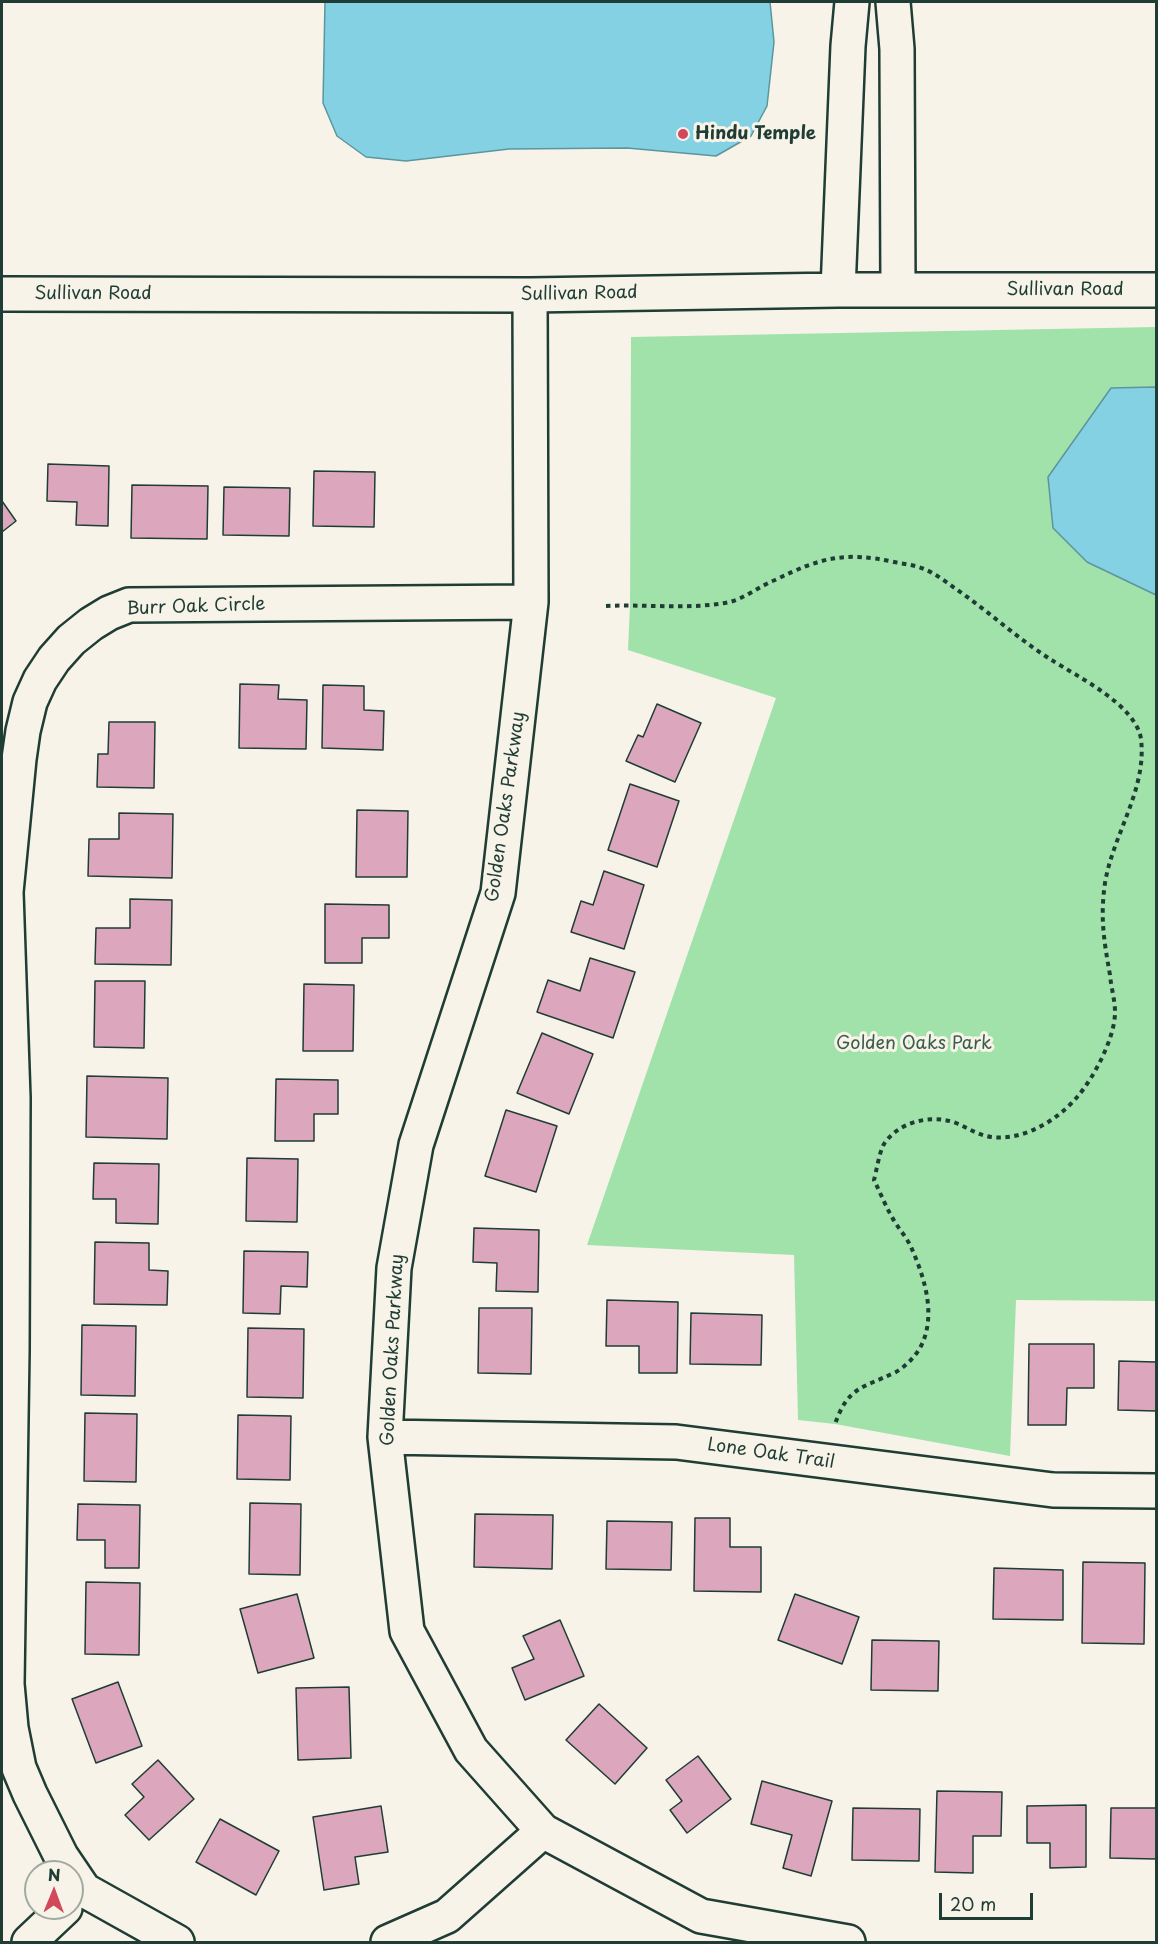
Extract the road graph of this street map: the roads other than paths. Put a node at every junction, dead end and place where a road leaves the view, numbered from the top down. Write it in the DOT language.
graph roads {
  1 [pos="852,2"];
  2 [pos="893,2"];
  3 [pos="838,290"];
  4 [pos="898,290"];
  5 [pos="1156,290"];
  6 [pos="2,294"];
  7 [pos="530,295"];
  8 [pos="531,602"];
  9 [pos="385,1437"];
  10 [pos="1156,1491"];
  11 [pos="543,1831"];
  12 [pos="62,1860"];
  13 [pos="84,1904"];
  14 [pos="53,1920"];
  15 [pos="29,1942"];
  16 [pos="177,1942"];
  17 [pos="388,1942"];
  18 [pos="848,1942"];
  1 -- 3 [label="street"];
  2 -- 4 [label="street"];
  3 -- 4 [label="street, Sullivan Road"];
  3 -- 7 [label="street, Sullivan Road"];
  4 -- 5 [label="street, Sullivan Road"];
  6 -- 7 [label="street, Sullivan Road"];
  7 -- 8 [label="street, Golden Oaks Parkway"];
  8 -- 9 [label="street, Golden Oaks Parkway"];
  8 -- 12 [label="street, Burr Oak Circle"];
  9 -- 10 [label="street, Lone Oak Trail"];
  9 -- 11 [label="street, Golden Oaks Parkway"];
  11 -- 17 [label="street"];
  11 -- 18 [label="street, Golden Oaks Parkway"];
  13 -- 16 [label="street, Burr Oak Circle"];
  14 -- 15 [label="street"];
}
